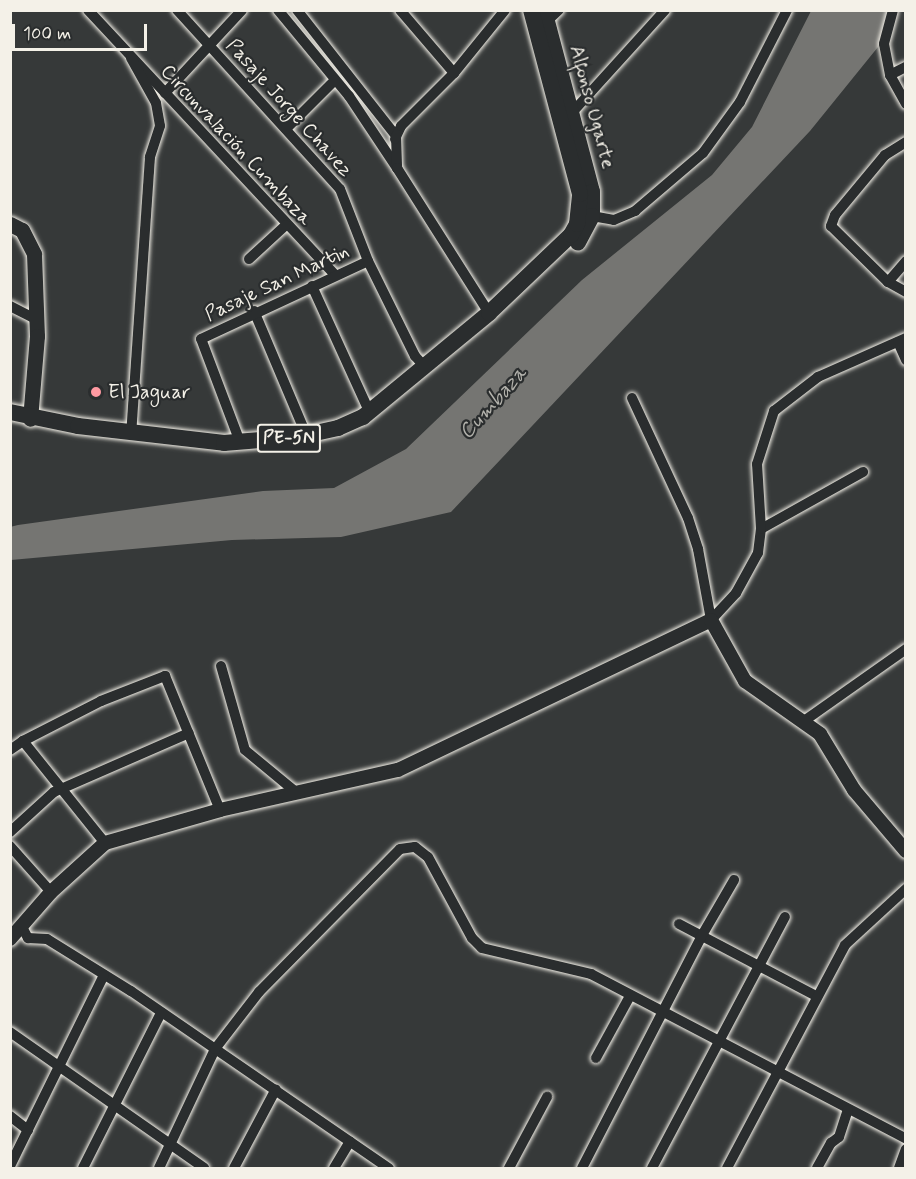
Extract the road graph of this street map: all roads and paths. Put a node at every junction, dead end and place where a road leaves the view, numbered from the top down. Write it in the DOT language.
graph roads {
  1 [pos="177,10"];
  2 [pos="242,10"];
  3 [pos="278,10"];
  4 [pos="297,10"];
  5 [pos="505,10"];
  6 [pos="531,10"];
  7 [pos="664,10"];
  8 [pos="787,10"];
  9 [pos="893,10"];
  10 [pos="90,11"];
  11 [pos="406,13"];
  12 [pos="550,14"];
  13 [pos="209,46"];
  14 [pos="131,58"];
  15 [pos="906,66"];
  16 [pos="454,73"];
  17 [pos="890,75"];
  18 [pos="335,80"];
  19 [pos="165,93"];
  20 [pos="906,104"];
  21 [pos="567,117"];
  22 [pos="286,129"];
  23 [pos="396,136"];
  24 [pos="906,142"];
  25 [pos="385,154"];
  26 [pos="397,168"];
  27 [pos="592,216"];
  28 [pos="10,224"];
  29 [pos="286,225"];
  30 [pos="249,259"];
  31 [pos="368,261"];
  32 [pos="906,261"];
  33 [pos="335,275"];
  34 [pos="888,282"];
  35 [pos="517,284"];
  36 [pos="312,286"];
  37 [pos="906,292"];
  38 [pos="10,306"];
  39 [pos="254,311"];
  40 [pos="489,313"];
  41 [pos="37,320"];
  42 [pos="902,340"];
  43 [pos="906,360"];
  44 [pos="424,367"];
  45 [pos="632,398"];
  46 [pos="369,411"];
  47 [pos="10,412"];
  48 [pos="30,419"];
  49 [pos="131,433"];
  50 [pos="306,434"];
  51 [pos="240,442"];
  52 [pos="863,472"];
  53 [pos="761,529"];
  54 [pos="711,620"];
  55 [pos="906,649"];
  56 [pos="221,666"];
  57 [pos="804,721"];
  58 [pos="189,733"];
  59 [pos="23,741"];
  60 [pos="10,750"];
  61 [pos="61,790"];
  62 [pos="297,793"];
  63 [pos="220,810"];
  64 [pos="10,832"];
  65 [pos="105,843"];
  66 [pos="10,846"];
  67 [pos="906,851"];
  68 [pos="734,880"];
  69 [pos="906,889"];
  70 [pos="51,892"];
  71 [pos="785,917"];
  72 [pos="679,924"];
  73 [pos="21,925"];
  74 [pos="700,937"];
  75 [pos="10,939"];
  76 [pos="759,964"];
  77 [pos="104,975"];
  78 [pos="630,996"];
  79 [pos="816,996"];
  80 [pos="661,1012"];
  81 [pos="162,1013"];
  82 [pos="10,1032"];
  83 [pos="720,1043"];
  84 [pos="215,1049"];
  85 [pos="596,1058"];
  86 [pos="60,1067"];
  87 [pos="777,1074"];
  88 [pos="276,1089"];
  89 [pos="547,1096"];
  90 [pos="116,1106"];
  91 [pos="848,1110"];
  92 [pos="10,1116"];
  93 [pos="28,1130"];
  94 [pos="906,1139"];
  95 [pos="350,1141"];
  96 [pos="171,1146"];
  97 [pos="906,1149"];
  98 [pos="10,1166"];
  99 [pos="83,1168"];
  100 [pos="159,1168"];
  101 [pos="204,1168"];
  102 [pos="234,1168"];
  103 [pos="334,1168"];
  104 [pos="389,1168"];
  105 [pos="509,1168"];
  106 [pos="582,1168"];
  107 [pos="652,1168"];
  108 [pos="727,1168"];
  109 [pos="817,1168"];
  110 [pos="899,1168"];
  1 -- 13 [label="street, Pasaje Jorge Chavez"];
  2 -- 13 [label="street"];
  3 -- 18 [label="street"];
  4 -- 23 [label="street"];
  5 -- 16 [label="street"];
  6 -- 21 [label="main road, PE-5N"];
  7 -- 21 [label="street"];
  8 -- 27 [label="street"];
  9 -- 17 [label="street"];
  10 -- 14 [label="street, Circunvalación Cumbaza"];
  11 -- 16 [label="street"];
  12 -- 21 [label="main road, Alfonso Ugarte / PE-5N"];
  13 -- 19 [label="street"];
  13 -- 22 [label="street, Pasaje Jorge Chavez"];
  14 -- 19 [label="street, Circunvalación Cumbaza"];
  14 -- 49 [label="street"];
  15 -- 17 [label="street"];
  16 -- 23 [label="street"];
  17 -- 20 [label="street"];
  18 -- 22 [label="street"];
  18 -- 25 [label="street"];
  19 -- 29 [label="street, Circunvalación Cumbaza"];
  21 -- 27 [label="main road, Alfonso Ugarte / PE-5N"];
  21 -- 35 [label="main road, PE-5N"];
  22 -- 31 [label="street, Pasaje Jorge Chavez"];
  23 -- 25 [label="street"];
  23 -- 26 [label="street"];
  24 -- 34 [label="street"];
  25 -- 26 [label="street"];
  26 -- 40 [label="street"];
  27 -- 35 [label="main road, PE-5N"];
  28 -- 41 [label="main road"];
  29 -- 30 [label="street"];
  29 -- 33 [label="street, Circunvalación Cumbaza"];
  31 -- 33 [label="street, Pasaje San Martin"];
  31 -- 44 [label="street, Pasaje Jorge Chavez"];
  32 -- 34 [label="street"];
  33 -- 36 [label="street, Pasaje San Martin"];
  34 -- 37 [label="street"];
  35 -- 40 [label="main road, PE-5N"];
  36 -- 39 [label="street, Pasaje San Martin"];
  36 -- 46 [label="street"];
  38 -- 41 [label="street"];
  39 -- 50 [label="street"];
  39 -- 51 [label="street, Pasaje San Martin"];
  40 -- 44 [label="main road, PE-5N"];
  41 -- 48 [label="main road"];
  42 -- 43 [label="street"];
  42 -- 53 [label="street"];
  44 -- 46 [label="main road, PE-5N"];
  45 -- 54 [label="street"];
  46 -- 50 [label="main road, PE-5N"];
  47 -- 48 [label="main road, PE-5N"];
  48 -- 49 [label="main road, PE-5N"];
  49 -- 51 [label="main road, PE-5N"];
  50 -- 51 [label="main road, PE-5N"];
  52 -- 53 [label="street"];
  53 -- 54 [label="street"];
  54 -- 57 [label="street"];
  54 -- 62 [label="street"];
  55 -- 57 [label="street"];
  56 -- 62 [label="street"];
  57 -- 67 [label="street"];
  58 -- 59 [label="street"];
  58 -- 61 [label="street"];
  58 -- 63 [label="street"];
  59 -- 60 [label="street"];
  59 -- 61 [label="street"];
  61 -- 64 [label="street"];
  61 -- 65 [label="street"];
  62 -- 63 [label="street"];
  63 -- 65 [label="street"];
  65 -- 70 [label="street"];
  66 -- 70 [label="street"];
  68 -- 74 [label="street"];
  69 -- 79 [label="street"];
  70 -- 73 [label="street"];
  71 -- 76 [label="street"];
  72 -- 74 [label="street"];
  73 -- 75 [label="street"];
  73 -- 77 [label="street"];
  74 -- 76 [label="street"];
  74 -- 80 [label="street"];
  76 -- 79 [label="street"];
  76 -- 83 [label="street"];
  77 -- 81 [label="street"];
  77 -- 86 [label="street"];
  78 -- 80 [label="street"];
  78 -- 84 [label="street"];
  78 -- 85 [label="street"];
  79 -- 87 [label="street"];
  80 -- 83 [label="street"];
  80 -- 106 [label="street"];
  81 -- 84 [label="street"];
  81 -- 90 [label="street"];
  82 -- 86 [label="street"];
  83 -- 87 [label="street"];
  83 -- 107 [label="street"];
  84 -- 88 [label="street"];
  84 -- 96 [label="street"];
  86 -- 90 [label="street"];
  86 -- 93 [label="street"];
  87 -- 91 [label="street"];
  87 -- 108 [label="street"];
  88 -- 95 [label="street"];
  88 -- 102 [label="street"];
  89 -- 105 [label="street"];
  90 -- 96 [label="street"];
  90 -- 99 [label="street"];
  91 -- 94 [label="street"];
  91 -- 109 [label="street"];
  92 -- 93 [label="street"];
  93 -- 98 [label="street"];
  95 -- 103 [label="street"];
  95 -- 104 [label="street"];
  96 -- 100 [label="street"];
  96 -- 101 [label="street"];
  97 -- 110 [label="street"];
}
